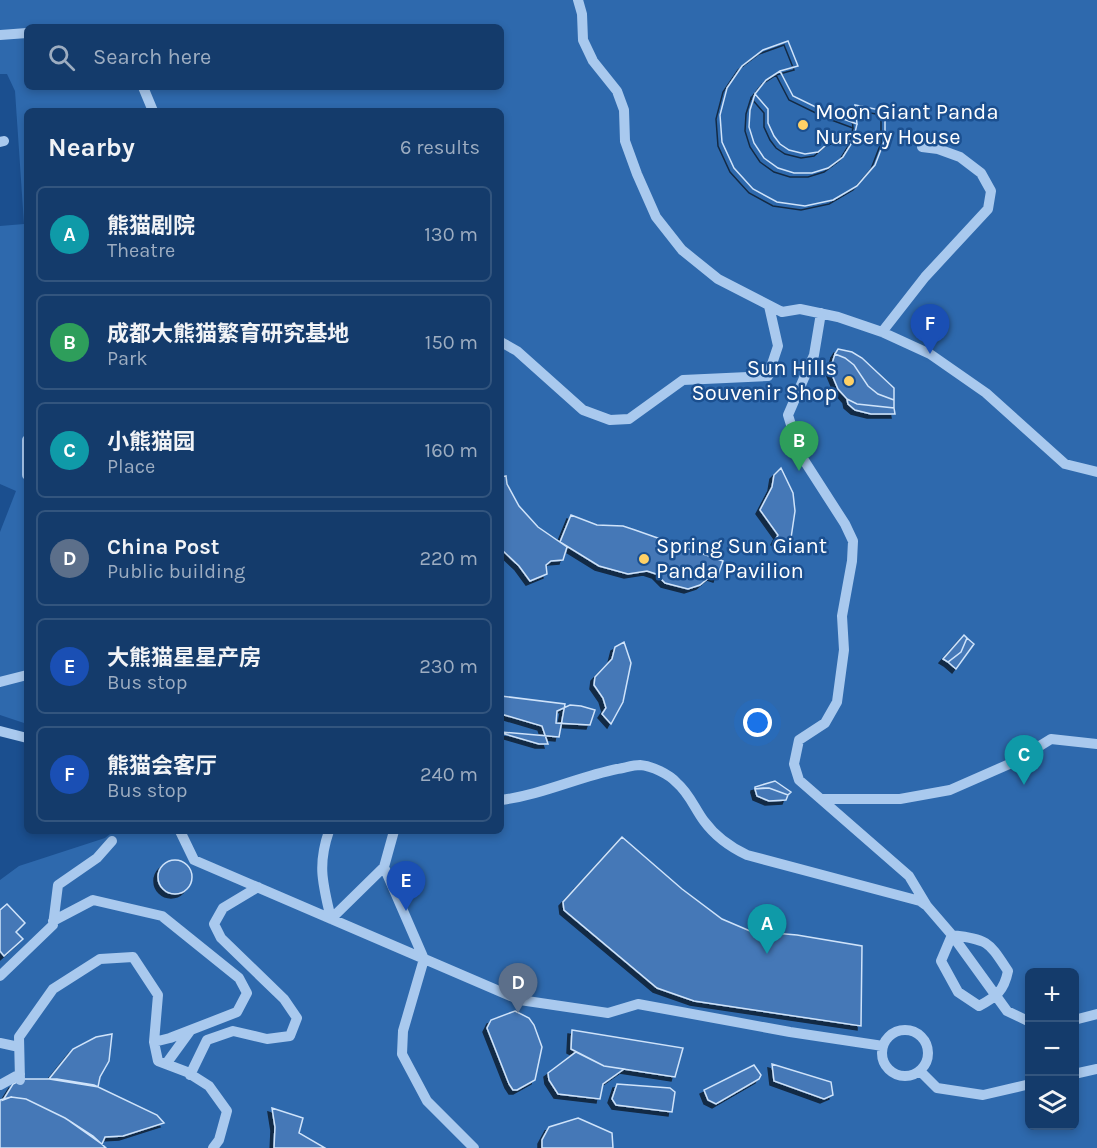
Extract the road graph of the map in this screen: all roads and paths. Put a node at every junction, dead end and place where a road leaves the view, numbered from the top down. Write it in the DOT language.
graph roads {
  1 [pos="578,0"];
  2 [pos="24,33"];
  3 [pos="0,35"];
  4 [pos="145,90"];
  5 [pos="152,108"];
  6 [pos="922,147"];
  7 [pos="769,306"];
  8 [pos="822,314"];
  9 [pos="882,332"];
  10 [pos="504,344"];
  11 [pos="1097,472"];
  12 [pos="24,676"];
  13 [pos="0,682"];
  14 [pos="0,731"];
  15 [pos="24,737"];
  16 [pos="1097,744"];
  17 [pos="821,799"];
  18 [pos="504,800"];
  19 [pos="181,834"];
  20 [pos="328,834"];
  21 [pos="393,834"];
  22 [pos="112,841"];
  23 [pos="384,867"];
  24 [pos="258,887"];
  25 [pos="927,906"];
  26 [pos="332,919"];
  27 [pos="53,921"];
  28 [pos="952,935"];
  29 [pos="424,959"];
  30 [pos="0,976"];
  31 [pos="996,997"];
  32 [pos="1097,1014"];
  33 [pos="1079,1019"];
  34 [pos="1025,1020"];
  35 [pos="190,1031"];
  36 [pos="0,1042"];
  37 [pos="154,1042"];
  38 [pos="883,1046"];
  39 [pos="19,1047"];
  40 [pos="166,1064"];
  41 [pos="1097,1069"];
  42 [pos="920,1071"];
  43 [pos="1079,1073"];
  44 [pos="190,1075"];
  45 [pos="0,1085"];
  46 [pos="1025,1085"];
  47 [pos="213,1148"];
  48 [pos="474,1148"];
  1 -- 7 [label="street"];
  2 -- 3 [label="street"];
  4 -- 5 [label="street"];
  6 -- 9 [label="street"];
  7 -- 8 [label="street"];
  7 -- 10 [label="street"];
  8 -- 9 [label="street"];
  8 -- 17 [label="street"];
  9 -- 11 [label="street"];
  12 -- 13 [label="street"];
  14 -- 15 [label="street"];
  16 -- 17 [label="street"];
  17 -- 25 [label="street"];
  18 -- 25 [label="street"];
  19 -- 24 [label="street"];
  20 -- 26 [label="street"];
  21 -- 23 [label="street"];
  22 -- 27 [label="street"];
  23 -- 26 [label="street"];
  23 -- 29 [label="street"];
  24 -- 26 [label="street"];
  24 -- 44 [label="street"];
  25 -- 28 [label="street"];
  26 -- 29 [label="street"];
  27 -- 30 [label="street"];
  27 -- 35 [label="street"];
  28 -- 31 [label="street"];
  28 -- 31 [label="street"];
  28 -- 31 [label="street"];
  29 -- 38 [label="street"];
  29 -- 48 [label="street"];
  31 -- 34 [label="street"];
  32 -- 33 [label="street"];
  35 -- 37 [label="street"];
  35 -- 40 [label="street"];
  36 -- 39 [label="street"];
  37 -- 39 [label="street"];
  37 -- 40 [label="street"];
  38 -- 42 [label="street"];
  38 -- 42 [label="street"];
  39 -- 45 [label="street"];
  40 -- 44 [label="street"];
  41 -- 43 [label="street"];
  42 -- 46 [label="street"];
  44 -- 47 [label="street"];
}
